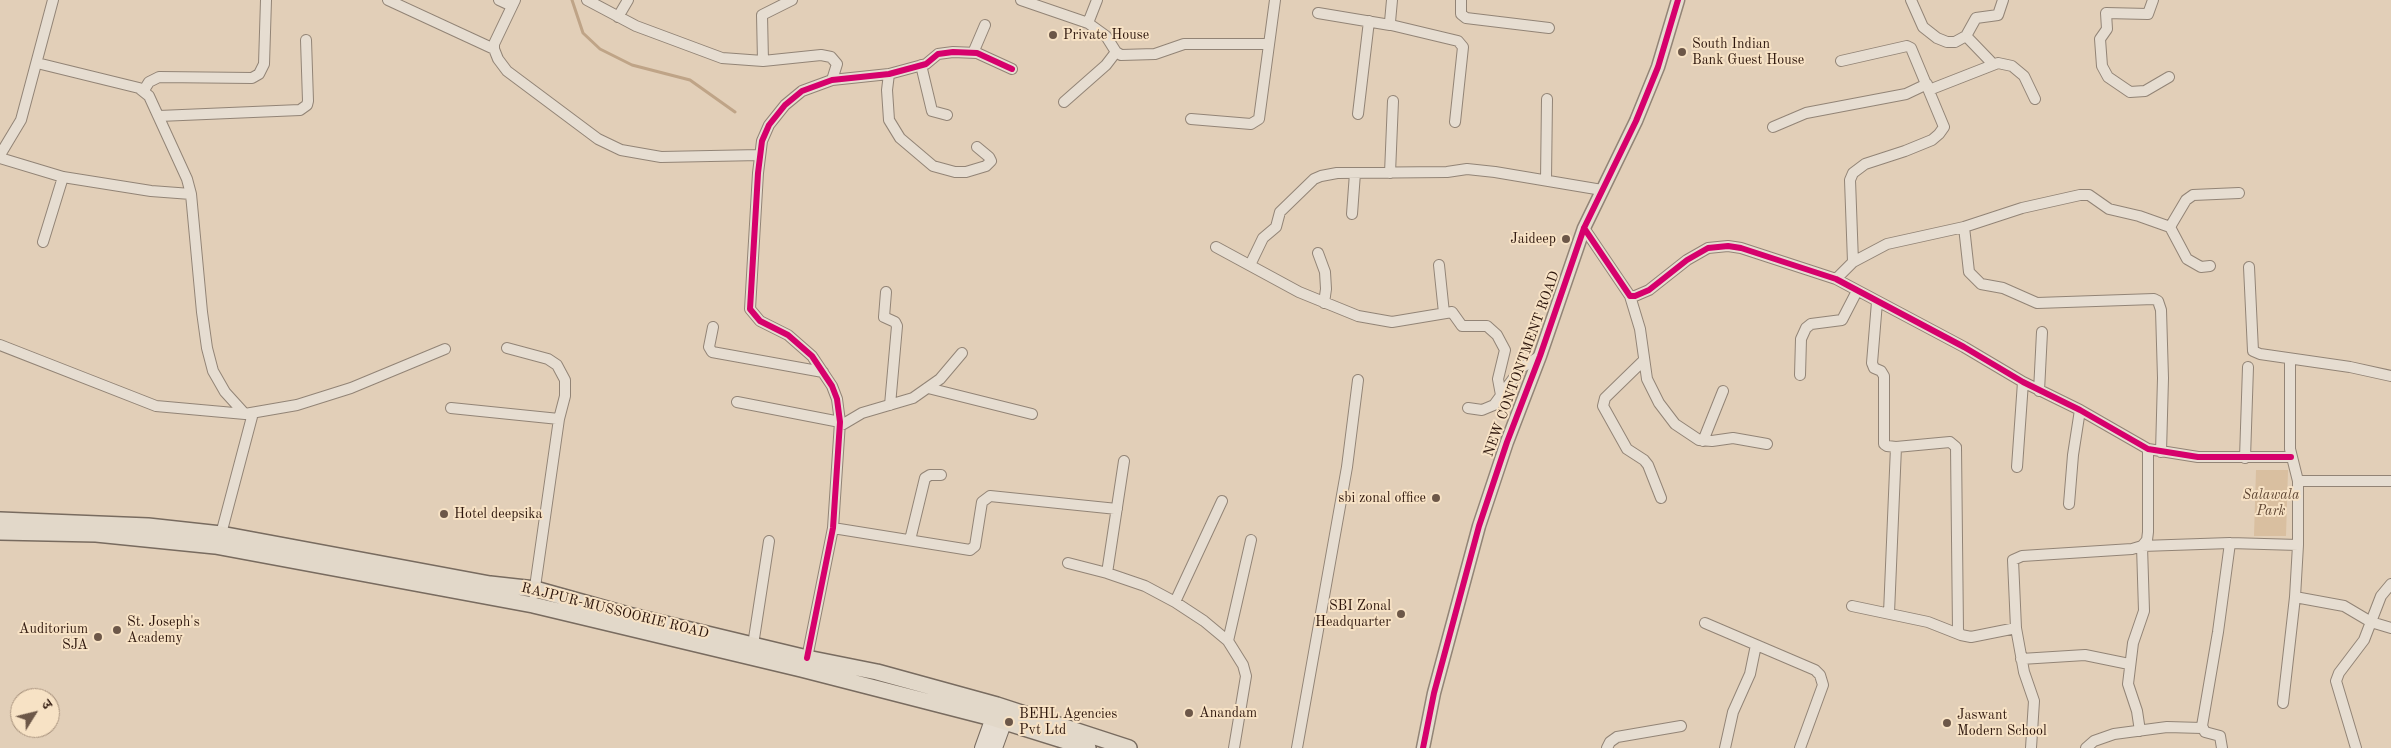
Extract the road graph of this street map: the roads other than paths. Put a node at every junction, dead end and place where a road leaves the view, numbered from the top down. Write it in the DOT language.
graph roads {
  1 [pos="53,0"];
  2 [pos="266,0"];
  3 [pos="388,0"];
  4 [pos="499,0"];
  5 [pos="587,0"];
  6 [pos="628,0"];
  7 [pos="792,0"];
  8 [pos="1021,0"];
  9 [pos="1097,0"];
  10 [pos="1275,0"];
  11 [pos="1392,0"];
  12 [pos="1461,0"];
  13 [pos="1678,0"];
  14 [pos="1911,0"];
  15 [pos="2003,0"];
  16 [pos="2152,0"];
  17 [pos="513,3"];
  18 [pos="1318,13"];
  19 [pos="618,17"];
  20 [pos="1369,21"];
  21 [pos="1088,23"];
  22 [pos="1390,24"];
  23 [pos="985,25"];
  24 [pos="1548,28"];
  25 [pos="1966,36"];
  26 [pos="306,40"];
  27 [pos="1269,44"];
  28 [pos="494,49"];
  29 [pos="973,52"];
  30 [pos="1116,52"];
  31 [pos="763,61"];
  32 [pos="1841,61"];
  33 [pos="37,63"];
  34 [pos="1993,64"];
  35 [pos="921,65"];
  36 [pos="1012,68"];
  37 [pos="889,74"];
  38 [pos="2168,77"];
  39 [pos="832,80"];
  40 [pos="1928,87"];
  41 [pos="144,90"];
  42 [pos="1546,99"];
  43 [pos="2035,99"];
  44 [pos="1393,101"];
  45 [pos="1064,102"];
  46 [pos="1358,114"];
  47 [pos="948,115"];
  48 [pos="160,116"];
  49 [pos="1191,119"];
  50 [pos="1455,122"];
  51 [pos="1773,127"];
  52 [pos="977,147"];
  53 [pos="760,155"];
  54 [pos="0,157"];
  55 [pos="1355,173"];
  56 [pos="1390,173"];
  57 [pos="63,177"];
  58 [pos="1546,180"];
  59 [pos="1602,190"];
  60 [pos="2239,193"];
  61 [pos="191,194"];
  62 [pos="1352,214"];
  63 [pos="1964,227"];
  64 [pos="2170,227"];
  65 [pos="1584,228"];
  66 [pos="43,242"];
  67 [pos="1216,247"];
  68 [pos="1318,253"];
  69 [pos="1853,262"];
  70 [pos="1250,265"];
  71 [pos="1439,265"];
  72 [pos="2210,266"];
  73 [pos="2249,267"];
  74 [pos="1836,279"];
  75 [pos="1857,291"];
  76 [pos="886,292"];
  77 [pos="1630,296"];
  78 [pos="1877,302"];
  79 [pos="1324,303"];
  80 [pos="1449,314"];
  81 [pos="713,327"];
  82 [pos="2042,332"];
  83 [pos="0,345"];
  84 [pos="507,348"];
  85 [pos="445,349"];
  86 [pos="962,354"];
  87 [pos="1540,356"];
  88 [pos="2290,359"];
  89 [pos="1643,361"];
  90 [pos="2248,367"];
  91 [pos="823,372"];
  92 [pos="1800,375"];
  93 [pos="2391,376"];
  94 [pos="1358,380"];
  95 [pos="2023,382"];
  96 [pos="928,388"];
  97 [pos="1724,391"];
  98 [pos="2039,391"];
  99 [pos="1501,395"];
  100 [pos="736,402"];
  101 [pos="890,405"];
  102 [pos="451,408"];
  103 [pos="1468,408"];
  104 [pos="2080,410"];
  105 [pos="249,413"];
  106 [pos="1032,414"];
  107 [pos="559,419"];
  108 [pos="840,424"];
  109 [pos="1703,441"];
  110 [pos="1767,444"];
  111 [pos="1896,447"];
  112 [pos="2148,449"];
  113 [pos="2161,452"];
  114 [pos="2291,457"];
  115 [pos="2245,458"];
  116 [pos="1124,461"];
  117 [pos="2017,467"];
  118 [pos="941,475"];
  119 [pos="2298,481"];
  120 [pos="2391,481"];
  121 [pos="1661,498"];
  122 [pos="1222,501"];
  123 [pos="2070,504"];
  124 [pos="1117,509"];
  125 [pos="0,520"];
  126 [pos="833,528"];
  127 [pos="0,532"];
  128 [pos="221,534"];
  129 [pos="910,540"];
  130 [pos="1251,540"];
  131 [pos="769,541"];
  132 [pos="2230,543"];
  133 [pos="2298,545"];
  134 [pos="2142,546"];
  135 [pos="1068,563"];
  136 [pos="1107,573"];
  137 [pos="2391,584"];
  138 [pos="535,589"];
  139 [pos="2295,597"];
  140 [pos="1175,602"];
  141 [pos="533,605"];
  142 [pos="1852,606"];
  143 [pos="1889,613"];
  144 [pos="2371,622"];
  145 [pos="1705,623"];
  146 [pos="2016,628"];
  147 [pos="2391,628"];
  148 [pos="1961,635"];
  149 [pos="1228,642"];
  150 [pos="1756,644"];
  151 [pos="753,645"];
  152 [pos="807,658"];
  153 [pos="2022,659"];
  154 [pos="2129,664"];
  155 [pos="2283,703"];
  156 [pos="1001,714"];
  157 [pos="1681,726"];
  158 [pos="2202,728"];
  159 [pos="2140,731"];
  160 [pos="982,748"];
  161 [pos="995,748"];
  162 [pos="1088,748"];
  163 [pos="1129,748"];
  164 [pos="1234,748"];
  165 [pos="1297,748"];
  166 [pos="1423,748"];
  167 [pos="1608,748"];
  168 [pos="1725,748"];
  169 [pos="1800,748"];
  170 [pos="2031,748"];
  171 [pos="2086,748"];
  172 [pos="2222,748"];
  173 [pos="2356,748"];
  1 -- 33 [label="street"];
  2 -- 41 [label="street"];
  3 -- 28 [label="street"];
  4 -- 17 [label="street"];
  5 -- 19 [label="street"];
  6 -- 19 [label="street"];
  7 -- 31 [label="street"];
  8 -- 21 [label="street"];
  9 -- 21 [label="street"];
  10 -- 27 [label="street"];
  11 -- 22 [label="street"];
  12 -- 24 [label="street"];
  13 -- 59 [label="street, NEW CONTONTMENT ROAD"];
  14 -- 25 [label="street"];
  15 -- 25 [label="street"];
  16 -- 38 [label="street"];
  17 -- 28 [label="street"];
  18 -- 20 [label="street"];
  19 -- 31 [label="street"];
  20 -- 22 [label="street"];
  20 -- 46 [label="street"];
  21 -- 30 [label="street"];
  22 -- 50 [label="street"];
  23 -- 29 [label="street"];
  25 -- 34 [label="street"];
  26 -- 48 [label="street"];
  27 -- 30 [label="street"];
  27 -- 49 [label="street"];
  28 -- 53 [label="street"];
  29 -- 35 [label="street"];
  29 -- 36 [label="street"];
  30 -- 45 [label="street"];
  31 -- 39 [label="street"];
  32 -- 40 [label="street"];
  33 -- 41 [label="street"];
  33 -- 54 [label="street"];
  34 -- 40 [label="street"];
  34 -- 43 [label="street"];
  35 -- 37 [label="street"];
  35 -- 47 [label="street"];
  37 -- 39 [label="street"];
  37 -- 52 [label="street"];
  39 -- 53 [label="street"];
  40 -- 51 [label="street"];
  40 -- 69 [label="street"];
  41 -- 48 [label="street"];
  42 -- 58 [label="street"];
  44 -- 56 [label="street"];
  48 -- 61 [label="street"];
  53 -- 91 [label="street"];
  54 -- 57 [label="street"];
  55 -- 56 [label="street"];
  55 -- 62 [label="street"];
  55 -- 70 [label="street"];
  56 -- 58 [label="street"];
  57 -- 61 [label="street"];
  57 -- 66 [label="street"];
  58 -- 59 [label="street"];
  59 -- 65 [label="street, NEW CONTONTMENT ROAD"];
  60 -- 64 [label="street"];
  61 -- 105 [label="street"];
  63 -- 64 [label="street"];
  63 -- 69 [label="street"];
  63 -- 113 [label="street"];
  64 -- 72 [label="street"];
  65 -- 77 [label="street"];
  65 -- 87 [label="street, NEW CONTONTMENT ROAD"];
  67 -- 70 [label="street"];
  68 -- 79 [label="street"];
  69 -- 74 [label="street"];
  70 -- 79 [label="street"];
  71 -- 80 [label="street"];
  73 -- 88 [label="street"];
  74 -- 75 [label="street"];
  74 -- 77 [label="street"];
  75 -- 78 [label="street"];
  75 -- 92 [label="street"];
  76 -- 101 [label="street"];
  77 -- 89 [label="street"];
  78 -- 95 [label="street"];
  78 -- 111 [label="street"];
  79 -- 80 [label="street"];
  80 -- 99 [label="street"];
  81 -- 91 [label="street"];
  82 -- 98 [label="street"];
  83 -- 105 [label="street"];
  84 -- 107 [label="street"];
  85 -- 105 [label="street"];
  86 -- 96 [label="street"];
  87 -- 99 [label="street"];
  87 -- 166 [label="street, NEW CONTONTMENT ROAD"];
  88 -- 93 [label="street"];
  88 -- 114 [label="street"];
  89 -- 109 [label="street"];
  89 -- 121 [label="street"];
  90 -- 115 [label="street"];
  91 -- 108 [label="street"];
  94 -- 165 [label="street"];
  95 -- 98 [label="street"];
  95 -- 117 [label="street"];
  96 -- 101 [label="street"];
  96 -- 106 [label="street"];
  97 -- 109 [label="street"];
  98 -- 104 [label="street"];
  99 -- 103 [label="street"];
  100 -- 108 [label="street"];
  101 -- 108 [label="street"];
  102 -- 107 [label="street"];
  104 -- 112 [label="street"];
  104 -- 123 [label="street"];
  105 -- 128 [label="street"];
  107 -- 138 [label="street"];
  108 -- 126 [label="street"];
  109 -- 110 [label="street"];
  111 -- 143 [label="street"];
  111 -- 148 [label="street"];
  112 -- 113 [label="street"];
  112 -- 134 [label="street"];
  113 -- 115 [label="street"];
  114 -- 115 [label="street"];
  114 -- 119 [label="street"];
  116 -- 124 [label="street"];
  118 -- 129 [label="street"];
  119 -- 120 [label="street"];
  119 -- 133 [label="street"];
  122 -- 140 [label="street"];
  124 -- 129 [label="street"];
  124 -- 136 [label="street"];
  125 -- 128 [label="main road, RAJPUR-MUSSOORIE ROAD"];
  126 -- 129 [label="street"];
  126 -- 152 [label="street"];
  127 -- 141 [label="main road, RAJPUR-MUSSOORIE ROAD"];
  128 -- 138 [label="main road, RAJPUR-MUSSOORIE ROAD"];
  130 -- 149 [label="street"];
  131 -- 151 [label="street"];
  132 -- 133 [label="street"];
  132 -- 134 [label="street"];
  132 -- 158 [label="street"];
  133 -- 139 [label="street"];
  134 -- 146 [label="street"];
  134 -- 154 [label="street"];
  135 -- 136 [label="street"];
  136 -- 140 [label="street"];
  137 -- 144 [label="street"];
  138 -- 141 [label="street"];
  138 -- 151 [label="main road, RAJPUR-MUSSOORIE ROAD"];
  139 -- 144 [label="street"];
  139 -- 155 [label="street"];
  140 -- 149 [label="street"];
  141 -- 156 [label="main road, RAJPUR-MUSSOORIE ROAD"];
  142 -- 143 [label="street"];
  143 -- 148 [label="street"];
  144 -- 147 [label="street"];
  144 -- 173 [label="street"];
  145 -- 150 [label="street"];
  146 -- 148 [label="street"];
  146 -- 153 [label="street"];
  149 -- 164 [label="street"];
  150 -- 168 [label="street"];
  150 -- 169 [label="street"];
  151 -- 152 [label="main road, RAJPUR-MUSSOORIE ROAD"];
  152 -- 156 [label="main road, RAJPUR-MUSSOORIE ROAD"];
  153 -- 154 [label="street"];
  153 -- 170 [label="street"];
  154 -- 159 [label="street"];
  156 -- 160 [label="main road"];
  156 -- 161 [label="main road"];
  156 -- 162 [label="main road, RAJPUR-MUSSOORIE ROAD"];
  156 -- 163 [label="main road, RAJPUR-MUSSOORIE ROAD"];
  157 -- 167 [label="street"];
  158 -- 159 [label="street"];
  158 -- 172 [label="street"];
  159 -- 171 [label="street"];
}
